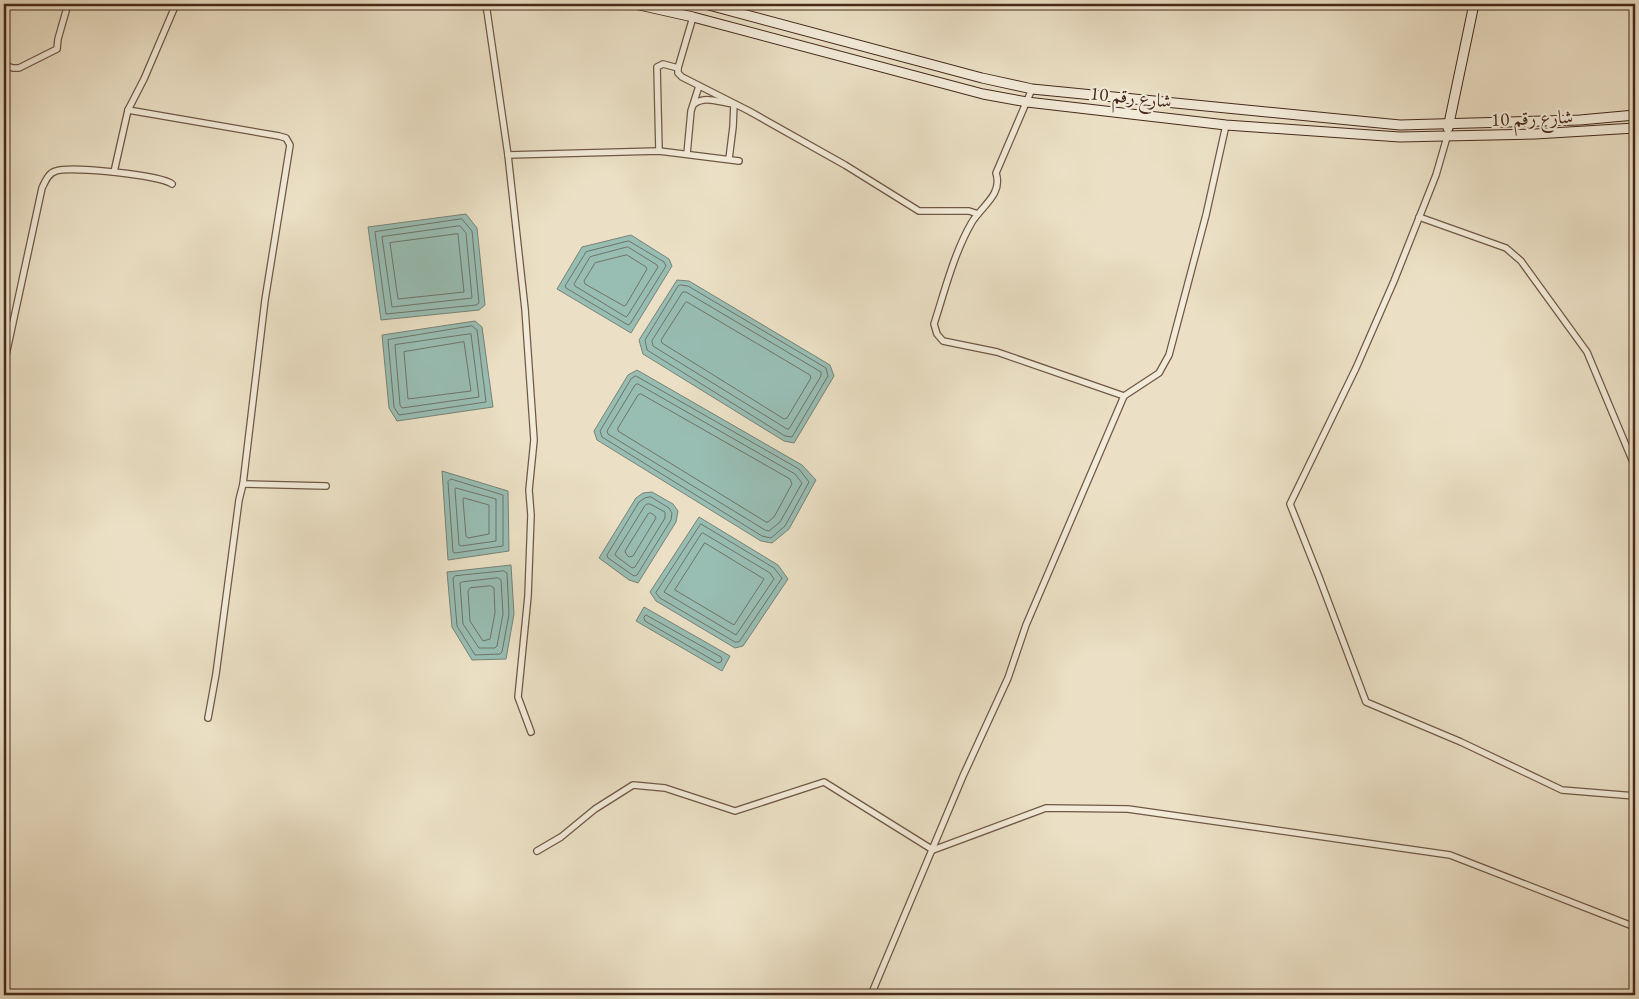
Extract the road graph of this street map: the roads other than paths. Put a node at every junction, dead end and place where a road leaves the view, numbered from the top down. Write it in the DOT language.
graph roads {
  1 [pos="68,4"];
  2 [pos="176,4"];
  3 [pos="486,4"];
  4 [pos="635,4"];
  5 [pos="705,4"];
  6 [pos="1474,4"];
  7 [pos="693,18"];
  8 [pos="4,65"];
  9 [pos="678,68"];
  10 [pos="699,86"];
  11 [pos="1032,89"];
  12 [pos="1027,102"];
  13 [pos="694,104"];
  14 [pos="734,104"];
  15 [pos="128,110"];
  16 [pos="1635,115"];
  17 [pos="1226,125"];
  18 [pos="1449,125"];
  19 [pos="1635,128"];
  20 [pos="1447,137"];
  21 [pos="659,151"];
  22 [pos="508,154"];
  23 [pos="687,154"];
  24 [pos="729,159"];
  25 [pos="739,161"];
  26 [pos="114,172"];
  27 [pos="172,184"];
  28 [pos="978,214"];
  29 [pos="1419,217"];
  30 [pos="4,369"];
  31 [pos="1124,396"];
  32 [pos="1635,467"];
  33 [pos="243,484"];
  34 [pos="326,486"];
  35 [pos="208,718"];
  36 [pos="531,732"];
  37 [pos="1635,796"];
  38 [pos="933,850"];
  39 [pos="537,851"];
  40 [pos="1635,927"];
  41 [pos="871,995"];
  1 -- 8 [label="street"];
  2 -- 15 [label="street"];
  3 -- 22 [label="street"];
  4 -- 7 [label="main road, شارع رقم 10"];
  5 -- 11 [label="main road, شارع رقم 10"];
  6 -- 18 [label="main road"];
  7 -- 9 [label="street"];
  7 -- 12 [label="main road, شارع رقم 10"];
  9 -- 10 [label="street"];
  9 -- 21 [label="street"];
  10 -- 13 [label="street"];
  10 -- 14 [label="street"];
  11 -- 12 [label="street"];
  11 -- 18 [label="main road, شارع رقم 10"];
  12 -- 17 [label="main road, شارع رقم 10"];
  12 -- 28 [label="street"];
  13 -- 14 [label="street"];
  13 -- 23 [label="street"];
  14 -- 24 [label="street"];
  14 -- 28 [label="street"];
  15 -- 26 [label="street"];
  15 -- 33 [label="street"];
  16 -- 18 [label="main road, شارع رقم 10"];
  17 -- 20 [label="main road, شارع رقم 10"];
  17 -- 31 [label="street"];
  18 -- 20 [label="main road"];
  19 -- 20 [label="main road, شارع رقم 10"];
  20 -- 29 [label="street"];
  21 -- 22 [label="street"];
  21 -- 23 [label="street"];
  22 -- 36 [label="street"];
  23 -- 24 [label="street"];
  24 -- 25 [label="street"];
  26 -- 27 [label="street"];
  26 -- 30 [label="street"];
  28 -- 31 [label="street"];
  29 -- 32 [label="street"];
  29 -- 37 [label="street"];
  31 -- 38 [label="street"];
  33 -- 34 [label="street"];
  33 -- 35 [label="street"];
  38 -- 39 [label="street"];
  38 -- 40 [label="street"];
  38 -- 41 [label="street"];
}
